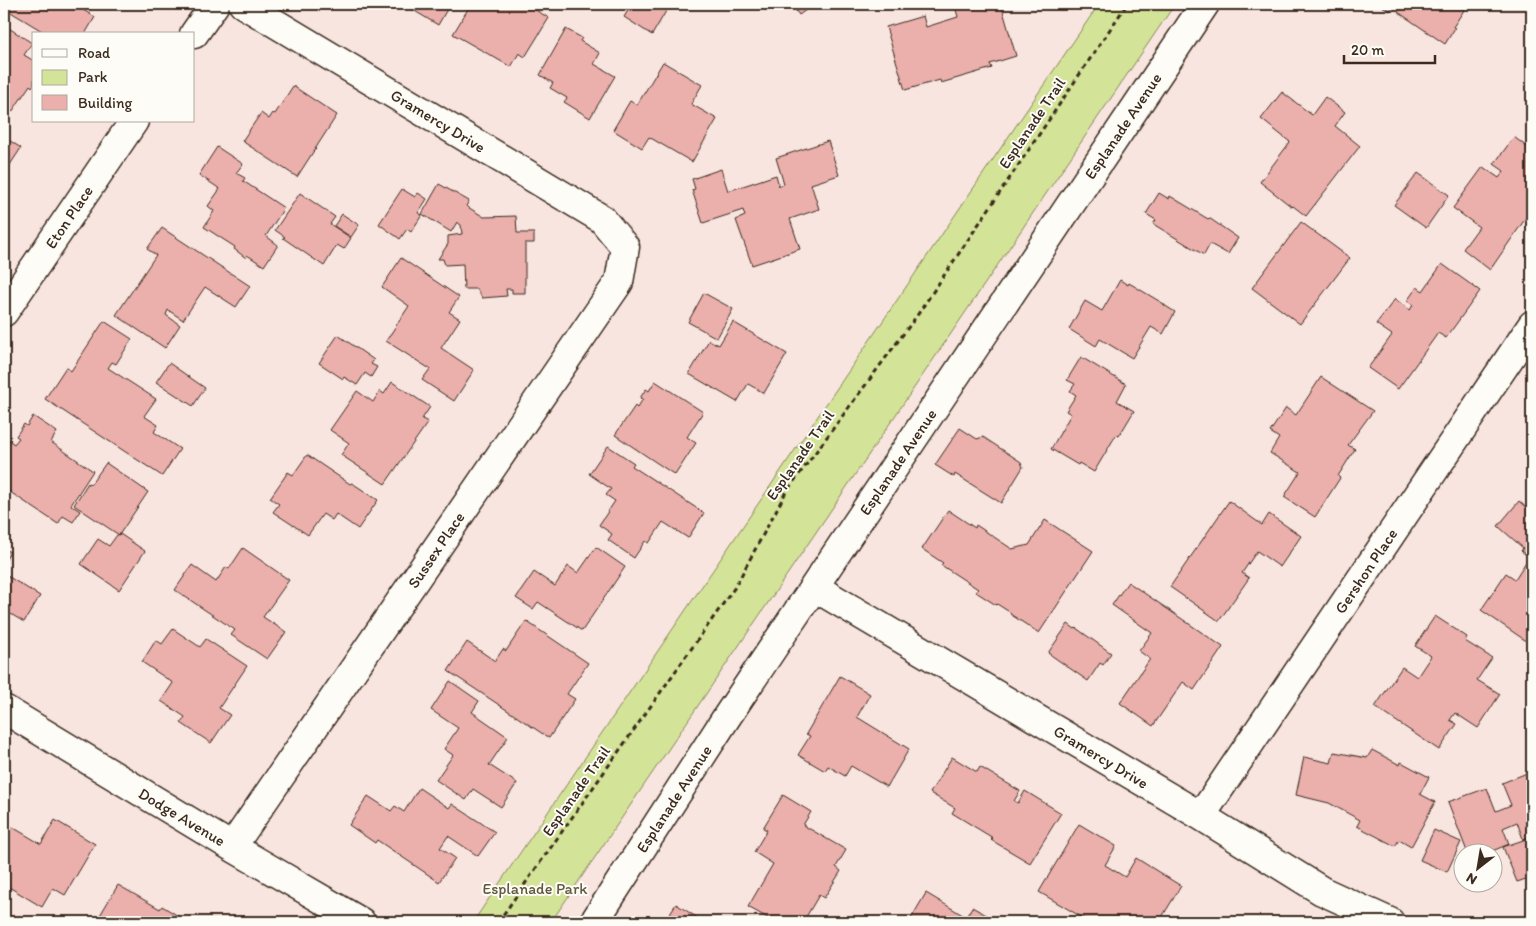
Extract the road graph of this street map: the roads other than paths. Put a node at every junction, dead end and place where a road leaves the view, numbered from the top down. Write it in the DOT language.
graph roads {
  1 [pos="215,4"];
  2 [pos="243,4"];
  3 [pos="1205,4"];
  4 [pos="195,33"];
  5 [pos="133,122"];
  6 [pos="625,247"];
  7 [pos="4,312"];
  8 [pos="1532,325"];
  9 [pos="814,587"];
  10 [pos="4,709"];
  11 [pos="1201,816"];
  12 [pos="232,847"];
  13 [pos="361,922"];
  14 [pos="594,922"];
  15 [pos="1390,922"];
  1 -- 4 [label="street"];
  2 -- 6 [label="street, Gramercy Drive"];
  3 -- 9 [label="street, Esplanade Avenue"];
  5 -- 7 [label="street, Eton Place"];
  6 -- 12 [label="street, Sussex Place"];
  8 -- 11 [label="street, Gershon Place"];
  9 -- 11 [label="street, Gramercy Drive"];
  9 -- 14 [label="street, Esplanade Avenue"];
  10 -- 12 [label="street, Dodge Avenue"];
  11 -- 15 [label="street, Gramercy Drive"];
  12 -- 13 [label="street, Dodge Avenue"];
}
